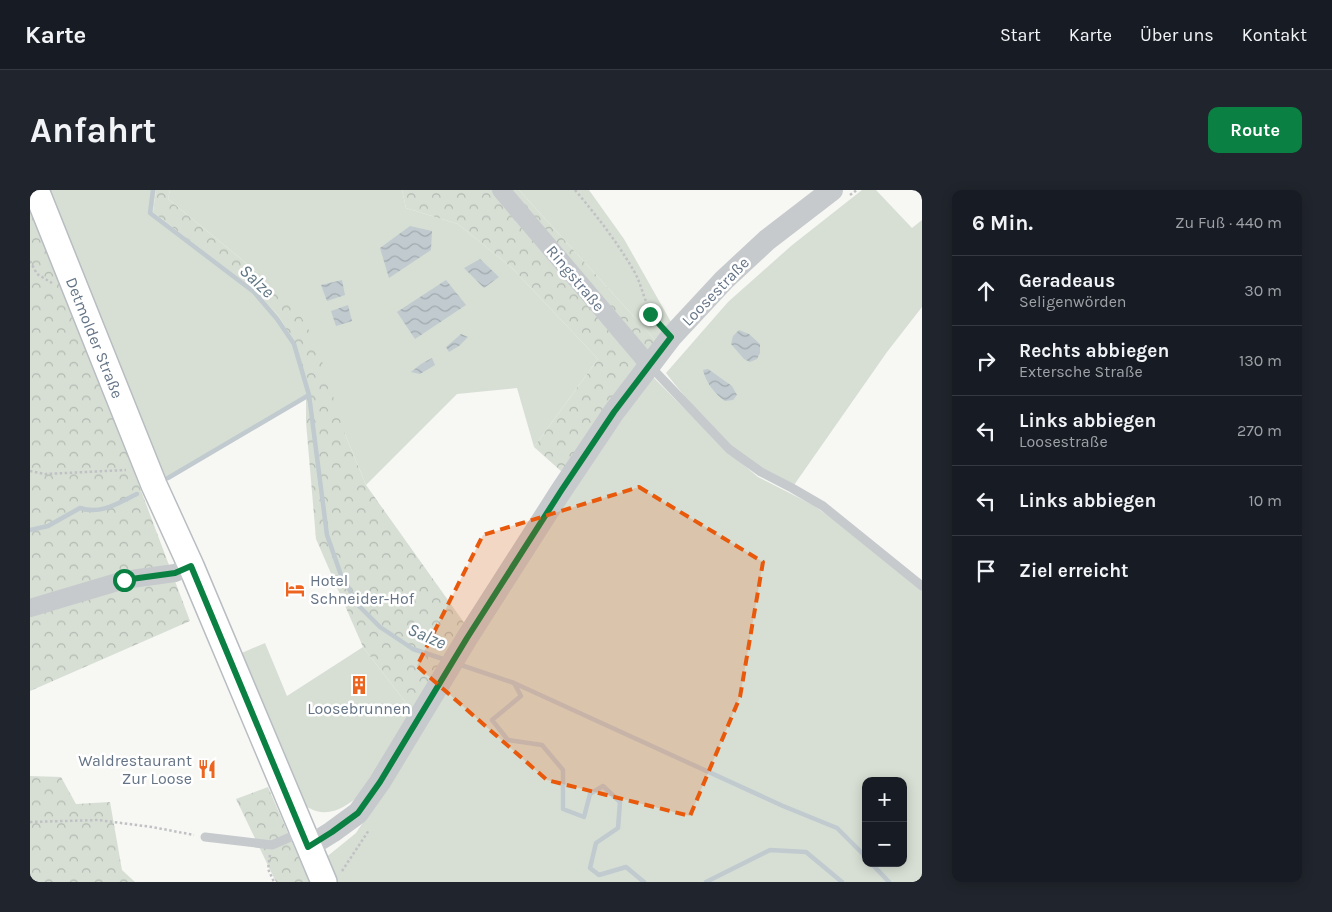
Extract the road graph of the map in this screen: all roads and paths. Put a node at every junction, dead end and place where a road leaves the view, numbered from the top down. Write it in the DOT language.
graph roads {
  1 [pos="36,190"];
  2 [pos="501,190"];
  3 [pos="575,190"];
  4 [pos="857,190"];
  5 [pos="840,193"];
  6 [pos="671,337"];
  7 [pos="650,366"];
  8 [pos="133,469"];
  9 [pos="30,472"];
  10 [pos="191,566"];
  11 [pos="922,586"];
  12 [pos="30,608"];
  13 [pos="30,822"];
  14 [pos="205,837"];
  15 [pos="305,840"];
  16 [pos="272,845"];
  17 [pos="274,882"];
  18 [pos="324,882"];
  1 -- 10 [label="main road, Detmolder Straße"];
  2 -- 7 [label="street, Ringstraße"];
  3 -- 6 [label="path"];
  4 -- 5 [label="path"];
  5 -- 6 [label="street, Loosestraße"];
  6 -- 7 [label="street, Loosestraße"];
  7 -- 11 [label="lane"];
  7 -- 15 [label="street, Loosestraße"];
  8 -- 9 [label="path"];
  10 -- 12 [label="street"];
  10 -- 15 [label="main road, Detmolder Straße"];
  13 -- 14 [label="path"];
  14 -- 16 [label="lane"];
  15 -- 16 [label="lane"];
  15 -- 18 [label="main road, Detmolder Straße"];
  16 -- 17 [label="path"];
}
